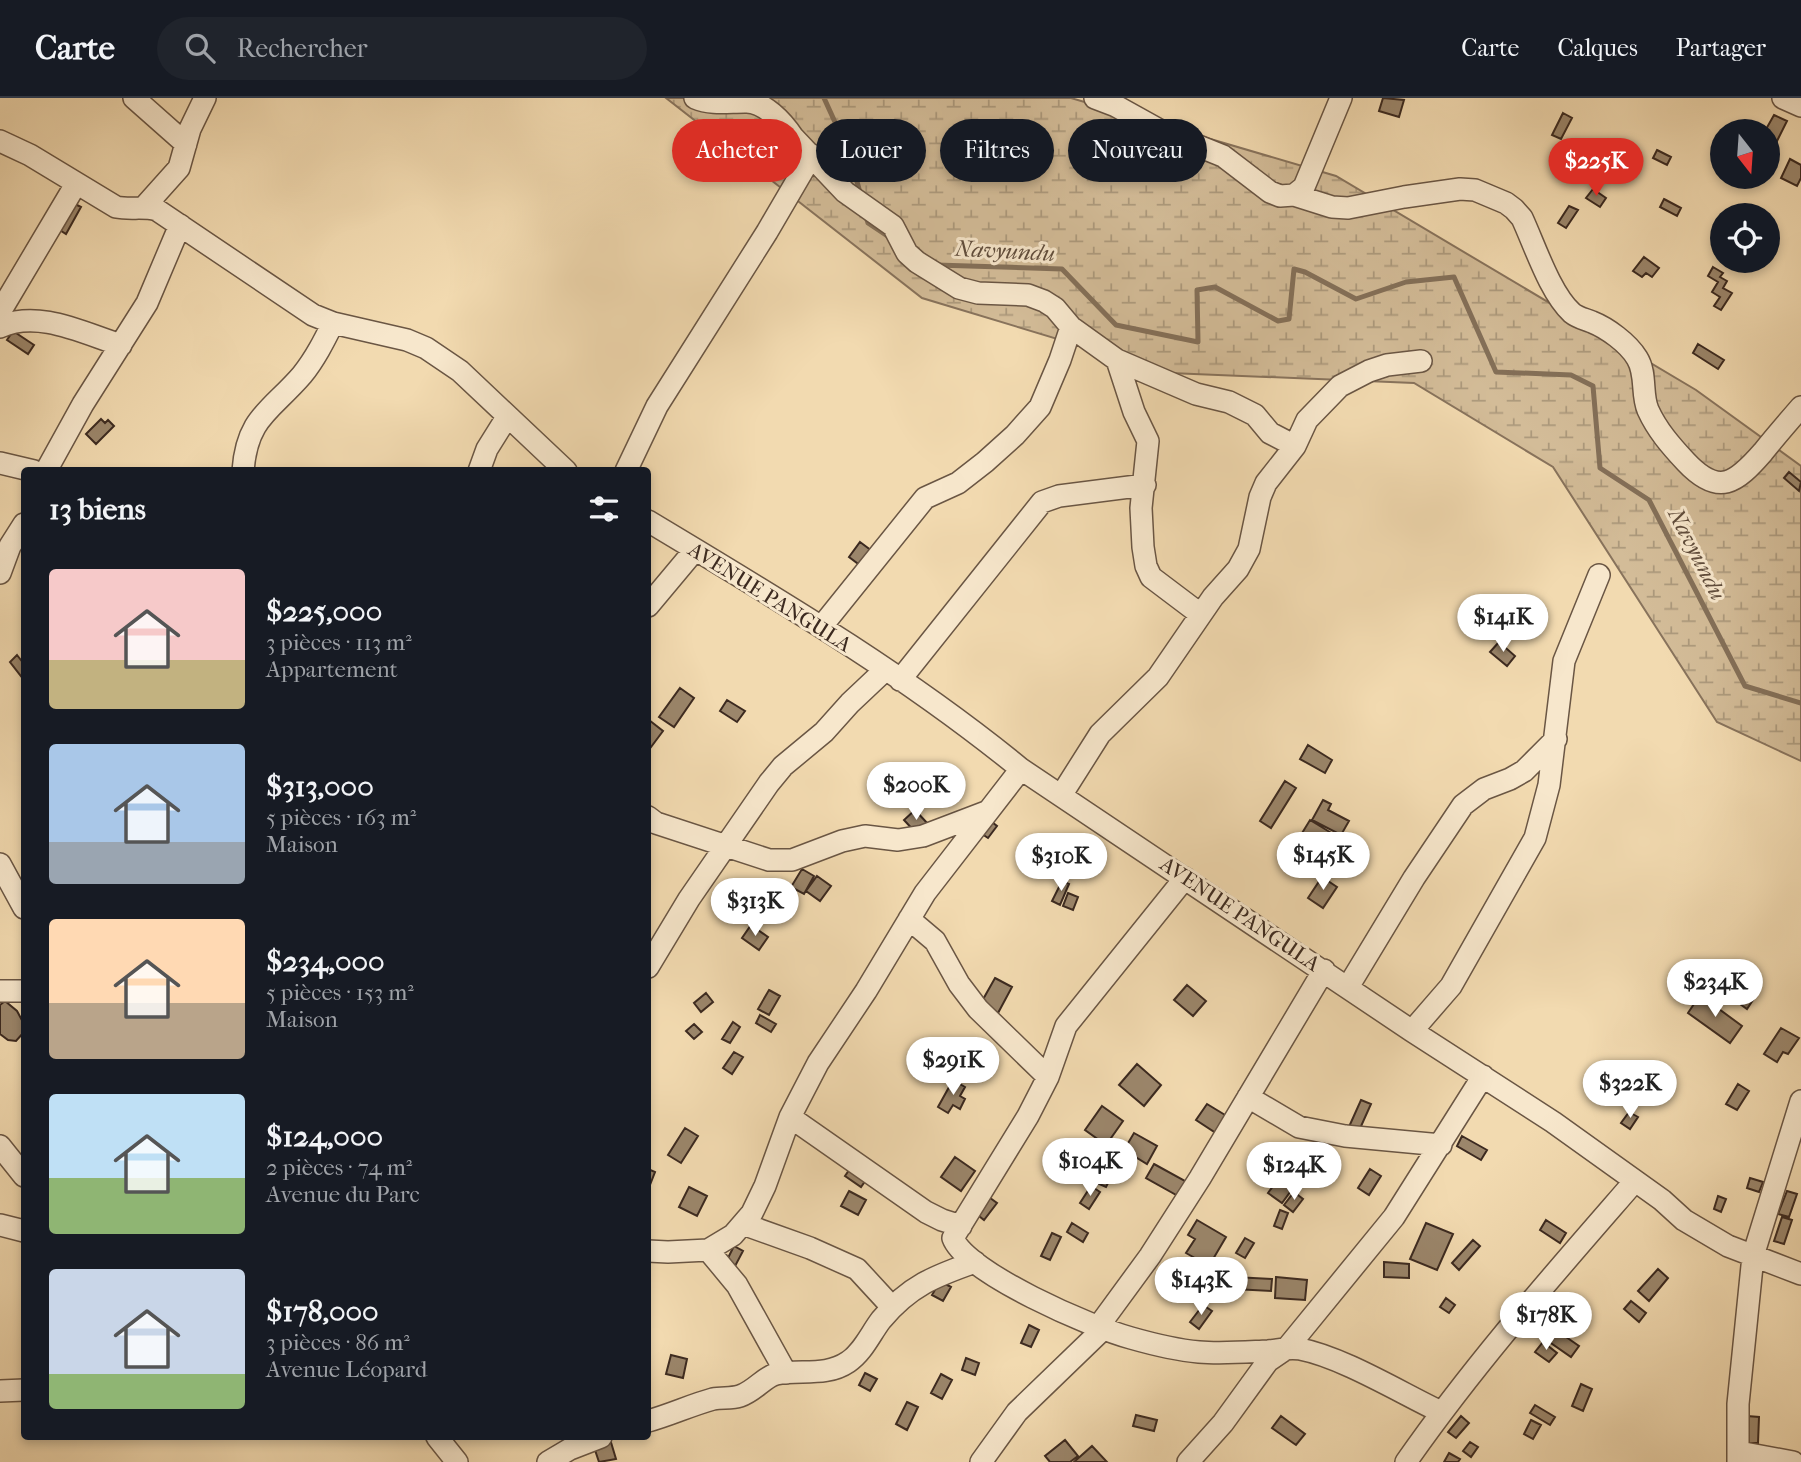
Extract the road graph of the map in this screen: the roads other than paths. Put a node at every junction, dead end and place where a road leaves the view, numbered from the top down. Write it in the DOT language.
graph roads {
  1 [pos="134,98"];
  2 [pos="205,98"];
  3 [pos="695,98"];
  4 [pos="1095,98"];
  5 [pos="1340,98"];
  6 [pos="1783,98"];
  7 [pos="1801,106"];
  8 [pos="0,141"];
  9 [pos="186,144"];
  10 [pos="812,155"];
  11 [pos="76,184"];
  12 [pos="1294,195"];
  13 [pos="145,206"];
  14 [pos="180,225"];
  15 [pos="0,312"];
  16 [pos="333,323"];
  17 [pos="0,327"];
  18 [pos="1071,327"];
  19 [pos="121,345"];
  20 [pos="1117,360"];
  21 [pos="1422,361"];
  22 [pos="1801,407"];
  23 [pos="507,417"];
  24 [pos="1295,446"];
  25 [pos="0,463"];
  26 [pos="48,467"];
  27 [pos="244,467"];
  28 [pos="480,467"];
  29 [pos="562,467"];
  30 [pos="628,467"];
  31 [pos="21,468"];
  32 [pos="1145,485"];
  33 [pos="651,523"];
  34 [pos="21,529"];
  35 [pos="694,551"];
  36 [pos="0,573"];
  37 [pos="1599,575"];
  38 [pos="651,602"];
  39 [pos="1200,614"];
  40 [pos="822,626"];
  41 [pos="892,675"];
  42 [pos="1556,739"];
  43 [pos="1021,769"];
  44 [pos="1062,794"];
  45 [pos="988,811"];
  46 [pos="651,819"];
  47 [pos="728,845"];
  48 [pos="0,864"];
  49 [pos="1185,878"];
  50 [pos="21,902"];
  51 [pos="909,919"];
  52 [pos="651,962"];
  53 [pos="1324,970"];
  54 [pos="1348,986"];
  55 [pos="0,991"];
  56 [pos="21,991"];
  57 [pos="1412,1031"];
  58 [pos="1483,1076"];
  59 [pos="1048,1077"];
  60 [pos="1248,1097"];
  61 [pos="1801,1101"];
  62 [pos="790,1117"];
  63 [pos="1441,1145"];
  64 [pos="0,1146"];
  65 [pos="21,1173"];
  66 [pos="1634,1182"];
  67 [pos="743,1224"];
  68 [pos="0,1225"];
  69 [pos="961,1226"];
  70 [pos="21,1230"];
  71 [pos="708,1250"];
  72 [pos="651,1251"];
  73 [pos="1753,1256"];
  74 [pos="975,1262"];
  75 [pos="1801,1274"];
  76 [pos="892,1307"];
  77 [pos="1100,1328"];
  78 [pos="1287,1348"];
  79 [pos="786,1373"];
  80 [pos="21,1390"];
  81 [pos="0,1391"];
  82 [pos="1441,1412"];
  83 [pos="651,1420"];
  84 [pos="439,1440"];
  85 [pos="593,1440"];
  86 [pos="1739,1457"];
  87 [pos="457,1462"];
  88 [pos="548,1462"];
  89 [pos="981,1462"];
  90 [pos="1188,1462"];
  91 [pos="1406,1462"];
  92 [pos="1793,1462"];
  1 -- 9 [label="street"];
  2 -- 9 [label="street"];
  3 -- 10 [label="street"];
  4 -- 12 [label="street"];
  5 -- 12 [label="street"];
  6 -- 7 [label="street"];
  8 -- 11 [label="street"];
  9 -- 13 [label="street"];
  10 -- 18 [label="street"];
  10 -- 30 [label="street"];
  11 -- 13 [label="street"];
  11 -- 15 [label="street"];
  12 -- 22 [label="street"];
  13 -- 14 [label="street"];
  14 -- 16 [label="street"];
  14 -- 19 [label="street"];
  16 -- 23 [label="street"];
  16 -- 27 [label="street"];
  17 -- 19 [label="street"];
  18 -- 20 [label="street"];
  18 -- 40 [label="street"];
  19 -- 26 [label="street"];
  20 -- 24 [label="street"];
  20 -- 32 [label="street"];
  21 -- 24 [label="street"];
  23 -- 28 [label="street"];
  23 -- 29 [label="street"];
  24 -- 39 [label="street"];
  25 -- 31 [label="street"];
  32 -- 39 [label="street"];
  32 -- 41 [label="street"];
  33 -- 35 [label="street, AVENUE PANGULA"];
  34 -- 36 [label="street"];
  35 -- 38 [label="street"];
  35 -- 40 [label="street, AVENUE PANGULA"];
  37 -- 42 [label="street"];
  39 -- 44 [label="street"];
  40 -- 41 [label="street, AVENUE PANGULA"];
  41 -- 43 [label="street, AVENUE PANGULA"];
  41 -- 47 [label="street"];
  42 -- 54 [label="street"];
  42 -- 57 [label="street"];
  43 -- 44 [label="street, AVENUE PANGULA"];
  43 -- 45 [label="street"];
  44 -- 49 [label="street, AVENUE PANGULA"];
  45 -- 47 [label="street"];
  45 -- 51 [label="street"];
  46 -- 47 [label="street"];
  47 -- 52 [label="street"];
  48 -- 50 [label="street"];
  49 -- 53 [label="street, AVENUE PANGULA"];
  49 -- 59 [label="street"];
  51 -- 59 [label="street"];
  51 -- 62 [label="street"];
  53 -- 54 [label="street, AVENUE PANGULA"];
  53 -- 60 [label="street"];
  54 -- 57 [label="street, AVENUE PANGULA"];
  55 -- 56 [label="street"];
  57 -- 58 [label="street, AVENUE PANGULA"];
  58 -- 63 [label="street"];
  58 -- 66 [label="street, AVENUE PANGULA"];
  59 -- 69 [label="street"];
  60 -- 63 [label="street"];
  60 -- 77 [label="street"];
  61 -- 73 [label="street"];
  62 -- 67 [label="street"];
  62 -- 69 [label="street"];
  63 -- 78 [label="street"];
  64 -- 65 [label="street"];
  66 -- 73 [label="street, AVENUE PANGULA"];
  66 -- 82 [label="street"];
  67 -- 71 [label="street"];
  67 -- 76 [label="street"];
  68 -- 70 [label="street"];
  69 -- 74 [label="street"];
  71 -- 72 [label="street"];
  71 -- 79 [label="street"];
  73 -- 75 [label="street, AVENUE PANGULA"];
  73 -- 86 [label="street"];
  74 -- 76 [label="street"];
  74 -- 77 [label="street"];
  76 -- 79 [label="street"];
  77 -- 78 [label="street"];
  77 -- 89 [label="street"];
  78 -- 82 [label="street"];
  78 -- 90 [label="street"];
  79 -- 83 [label="street"];
  80 -- 81 [label="street"];
  82 -- 91 [label="street"];
  84 -- 87 [label="street"];
  85 -- 88 [label="street"];
  86 -- 92 [label="street"];
}
